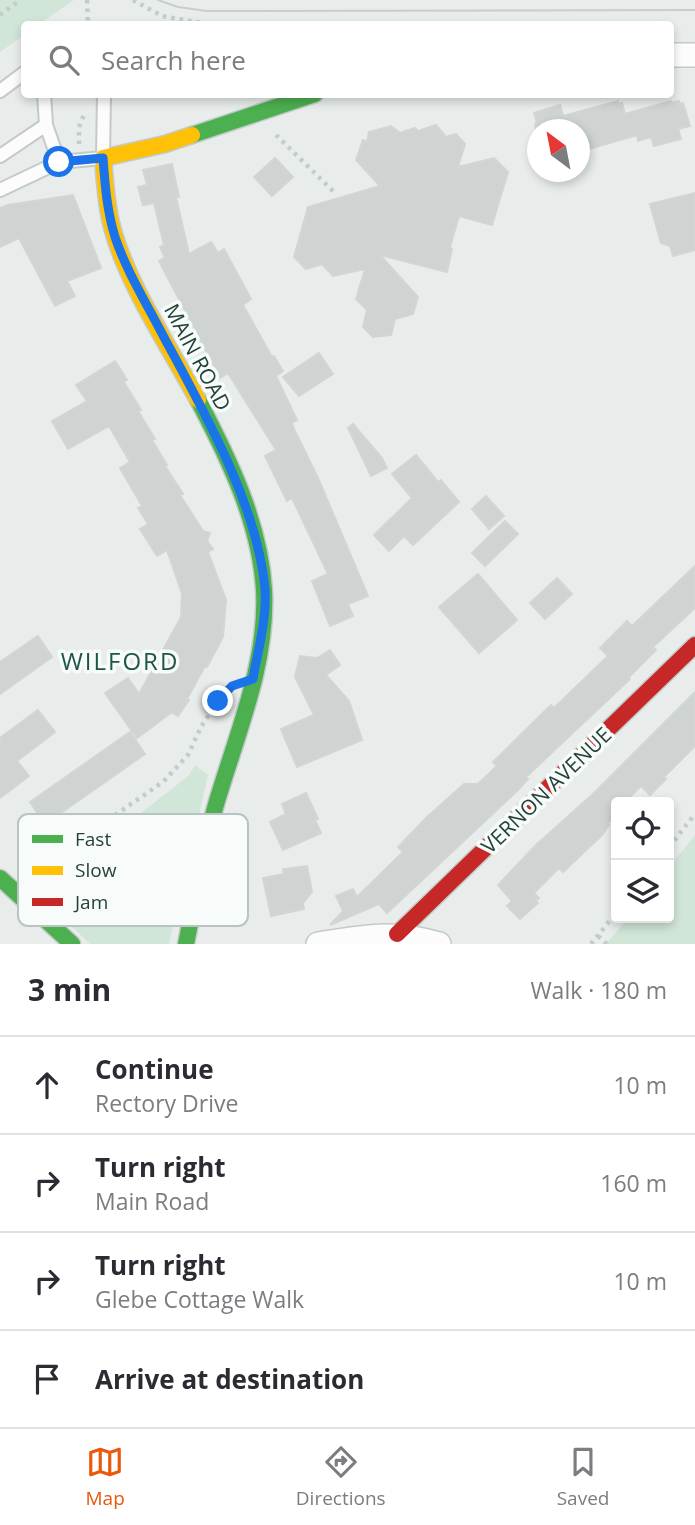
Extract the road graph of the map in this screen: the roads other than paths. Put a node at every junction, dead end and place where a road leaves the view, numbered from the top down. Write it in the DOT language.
graph roads {
  1 [pos="674,55"];
  2 [pos="695,56"];
  3 [pos="21,75"];
  4 [pos="0,90"];
  5 [pos="44,98"];
  6 [pos="104,98"];
  7 [pos="303,98"];
  8 [pos="46,125"];
  9 [pos="0,156"];
  10 [pos="103,158"];
  11 [pos="59,162"];
  12 [pos="0,190"];
  13 [pos="695,645"];
  14 [pos="214,814"];
  15 [pos="4,883"];
  16 [pos="18,896"];
  17 [pos="52,926"];
  18 [pos="190,926"];
  19 [pos="397,934"];
  20 [pos="72,944"];
  21 [pos="186,944"];
  22 [pos="318,944"];
  23 [pos="439,944"];
  1 -- 2 [label="street"];
  3 -- 4 [label="lane"];
  5 -- 8 [label="lane"];
  6 -- 10 [label="lane"];
  7 -- 10 [label="street"];
  8 -- 9 [label="lane"];
  8 -- 11 [label="lane"];
  10 -- 11 [label="lane"];
  10 -- 14 [label="street, MAIN ROAD"];
  11 -- 12 [label="lane"];
  13 -- 19 [label="street, VERNON AVENUE"];
  15 -- 16 [label="street"];
  17 -- 20 [label="street"];
  18 -- 21 [label="street, MAIN ROAD"];
  19 -- 22 [label="street"];
  19 -- 23 [label="street"];
}
